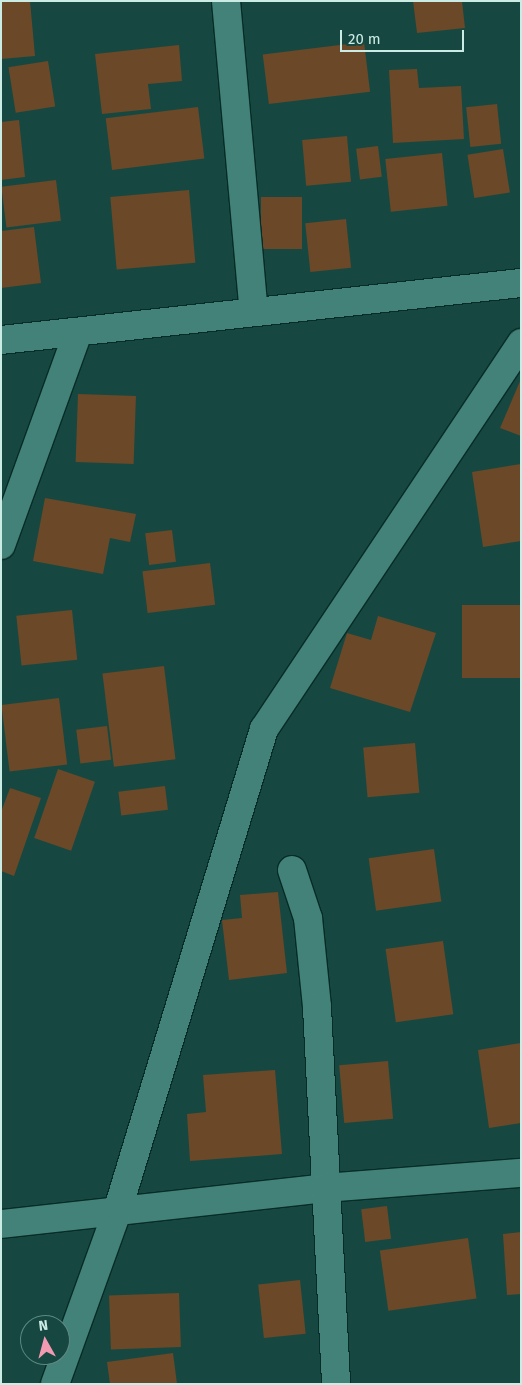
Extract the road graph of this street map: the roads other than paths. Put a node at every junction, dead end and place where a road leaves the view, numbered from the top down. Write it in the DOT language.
graph roads {
  1 [pos="226,1"];
  2 [pos="521,283"];
  3 [pos="254,312"];
  4 [pos="78,332"];
  5 [pos="1,340"];
  6 [pos="521,343"];
  7 [pos="1,545"];
  8 [pos="292,870"];
  9 [pos="521,1173"];
  10 [pos="325,1188"];
  11 [pos="117,1212"];
  12 [pos="1,1224"];
  13 [pos="55,1384"];
  14 [pos="336,1384"];
  1 -- 3 [label="street"];
  2 -- 3 [label="street"];
  3 -- 4 [label="street"];
  4 -- 5 [label="street"];
  4 -- 7 [label="street"];
  6 -- 11 [label="street"];
  8 -- 10 [label="street"];
  9 -- 10 [label="street"];
  10 -- 11 [label="street"];
  10 -- 14 [label="street"];
  11 -- 12 [label="street"];
  11 -- 13 [label="street"];
}
